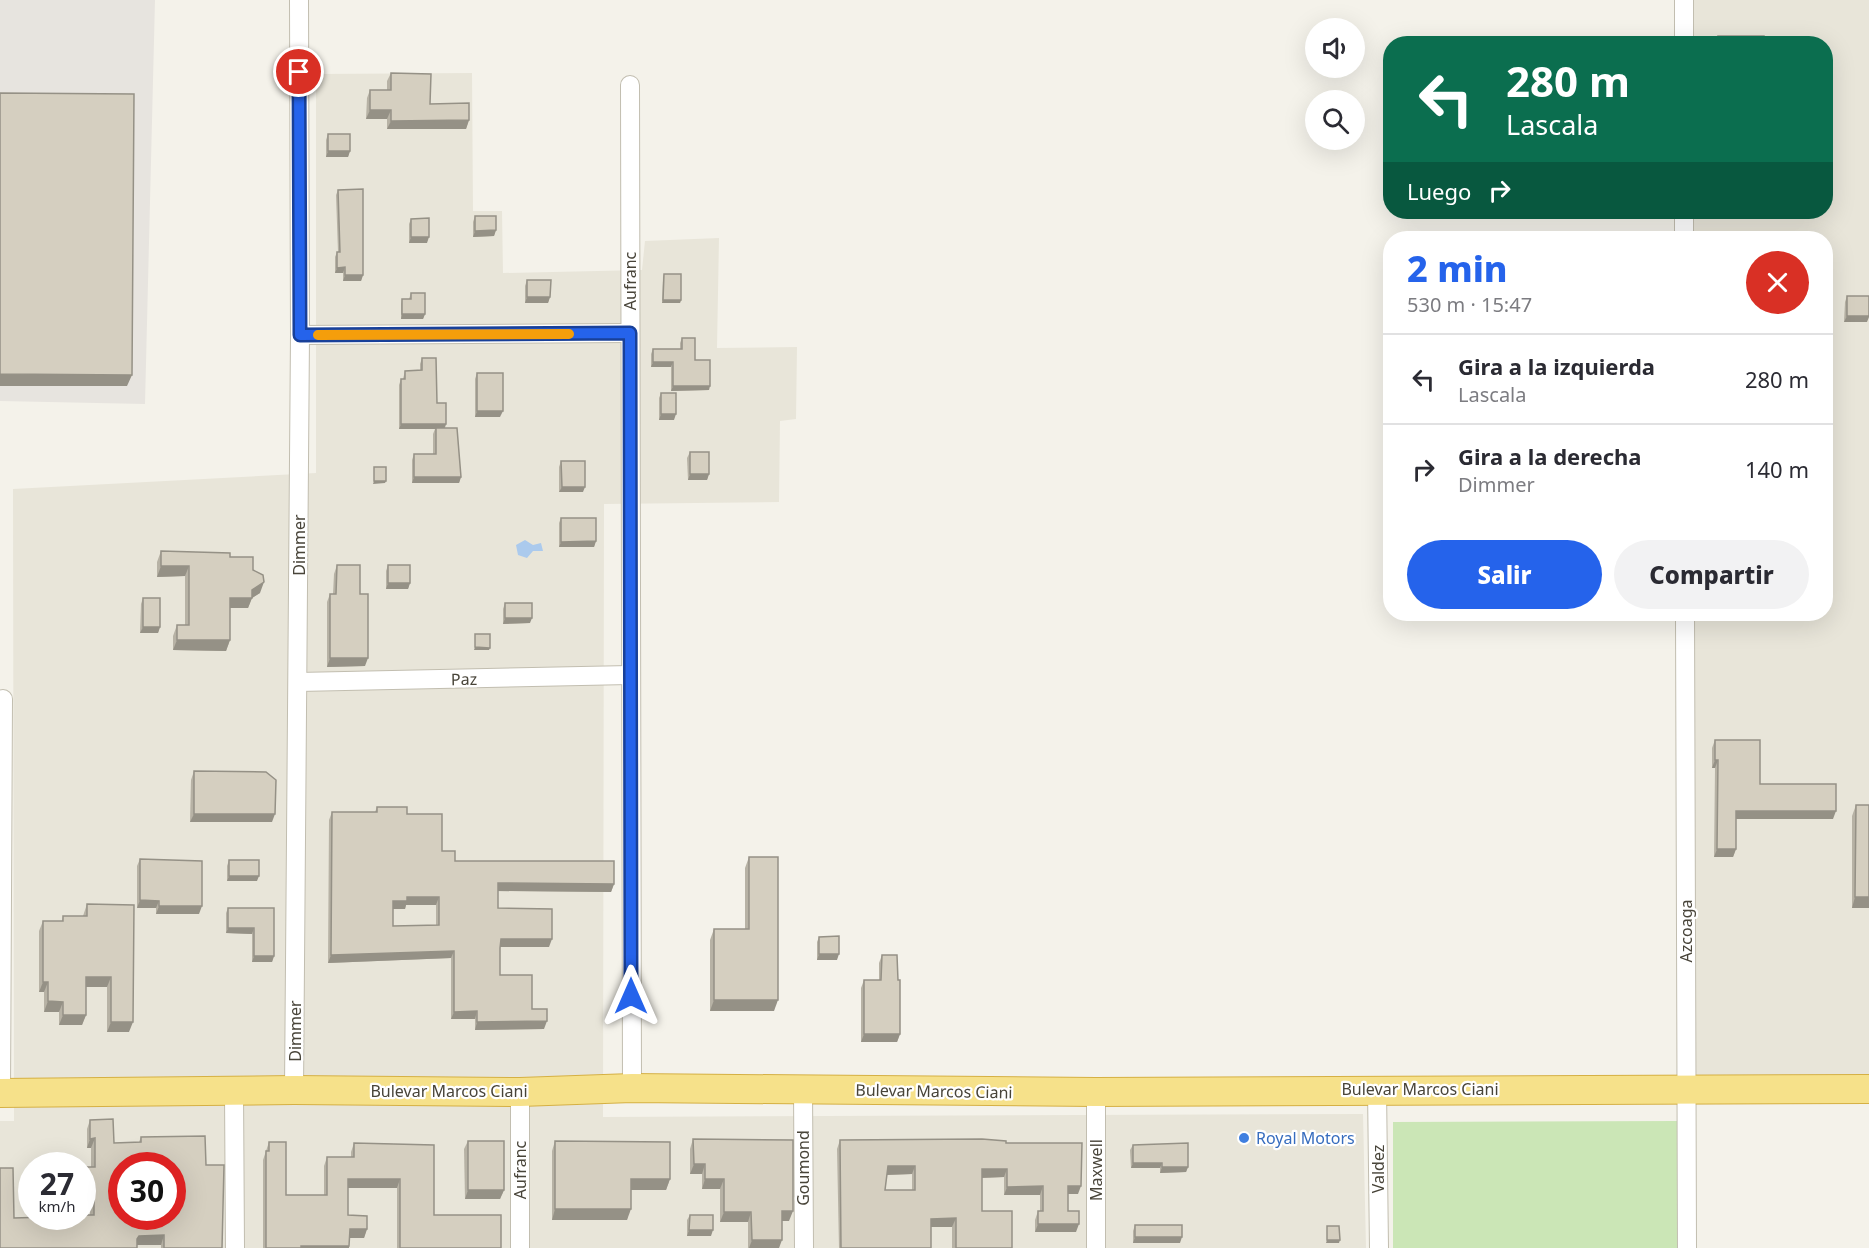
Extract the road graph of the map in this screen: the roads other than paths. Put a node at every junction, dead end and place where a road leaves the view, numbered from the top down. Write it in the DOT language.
graph roads {
  1 [pos="299,0"];
  2 [pos="1684,0"];
  3 [pos="1684,36"];
  4 [pos="630,85"];
  5 [pos="630,333"];
  6 [pos="300,335"];
  7 [pos="1685,621"];
  8 [pos="630,675"];
  9 [pos="298,682"];
  10 [pos="3,699"];
  11 [pos="632,1088"];
  12 [pos="1686,1088"];
  13 [pos="803,1089"];
  14 [pos="1377,1089"];
  15 [pos="1869,1089"];
  16 [pos="294,1090"];
  17 [pos="234,1092"];
  18 [pos="520,1092"];
  19 [pos="1096,1092"];
  20 [pos="0,1093"];
  21 [pos="235,1248"];
  22 [pos="520,1248"];
  23 [pos="804,1248"];
  24 [pos="1096,1248"];
  25 [pos="1378,1248"];
  26 [pos="1687,1248"];
  1 -- 6 [label="street, Dimmer"];
  2 -- 3 [label="street"];
  4 -- 5 [label="street, Aufranc"];
  5 -- 6 [label="street"];
  5 -- 8 [label="street, Aufranc"];
  6 -- 9 [label="street, Dimmer"];
  7 -- 12 [label="street, Azcoaga"];
  8 -- 9 [label="street, Paz"];
  8 -- 11 [label="street, Aufranc"];
  9 -- 16 [label="street, Dimmer"];
  10 -- 20 [label="street"];
  11 -- 13 [label="highway, Bulevar Marcos Ciani"];
  11 -- 18 [label="highway, Bulevar Marcos Ciani"];
  12 -- 14 [label="highway, Bulevar Marcos Ciani"];
  12 -- 15 [label="highway, Bulevar Marcos Ciani"];
  12 -- 26 [label="street, Azcoaga"];
  13 -- 19 [label="highway, Bulevar Marcos Ciani"];
  13 -- 23 [label="street, Goumond"];
  14 -- 19 [label="highway, Bulevar Marcos Ciani"];
  14 -- 25 [label="street, Valdez"];
  16 -- 17 [label="highway, Bulevar Marcos Ciani"];
  16 -- 18 [label="highway, Bulevar Marcos Ciani"];
  17 -- 20 [label="highway, Bulevar Marcos Ciani"];
  17 -- 21 [label="street"];
  18 -- 22 [label="street, Aufranc"];
  19 -- 24 [label="street, Maxwell"];
}
